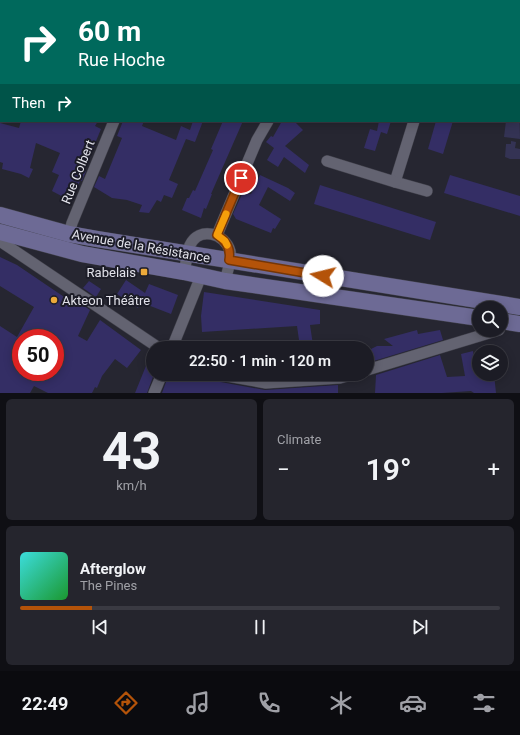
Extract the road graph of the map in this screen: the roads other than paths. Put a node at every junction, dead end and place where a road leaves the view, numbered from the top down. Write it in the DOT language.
graph roads {
  1 [pos="114,122"];
  2 [pos="267,122"];
  3 [pos="414,122"];
  4 [pos="327,161"];
  5 [pos="395,182"];
  6 [pos="427,191"];
  7 [pos="0,215"];
  8 [pos="0,232"];
  9 [pos="69,234"];
  10 [pos="217,235"];
  11 [pos="0,241"];
  12 [pos="188,254"];
  13 [pos="229,260"];
  14 [pos="184,272"];
  15 [pos="201,276"];
  16 [pos="225,281"];
  17 [pos="520,307"];
  18 [pos="472,317"];
  19 [pos="472,336"];
  20 [pos="149,341"];
  21 [pos="175,341"];
  22 [pos="374,368"];
  23 [pos="159,381"];
  24 [pos="251,381"];
  25 [pos="303,381"];
  26 [pos="154,393"];
  1 -- 9 [label="street, Rue Colbert"];
  2 -- 10 [label="street"];
  3 -- 5 [label="street"];
  4 -- 5 [label="street"];
  5 -- 6 [label="street"];
  7 -- 9 [label="main road, Avenue de la Résistance"];
  8 -- 14 [label="main road, Avenue de la Résistance"];
  9 -- 12 [label="main road, Avenue de la Résistance"];
  10 -- 12 [label="street"];
  10 -- 13 [label="street"];
  11 -- 20 [label="street"];
  12 -- 13 [label="main road, Avenue de la Résistance"];
  12 -- 14 [label="street"];
  13 -- 16 [label="street"];
  13 -- 17 [label="main road, Avenue de la Résistance"];
  14 -- 15 [label="main road, Avenue de la Résistance"];
  15 -- 16 [label="main road, Avenue de la Résistance"];
  15 -- 21 [label="street"];
  16 -- 18 [label="main road, Avenue de la Résistance"];
  19 -- 22 [label="street"];
  23 -- 26 [label="street"];
  24 -- 25 [label="street"];
}
